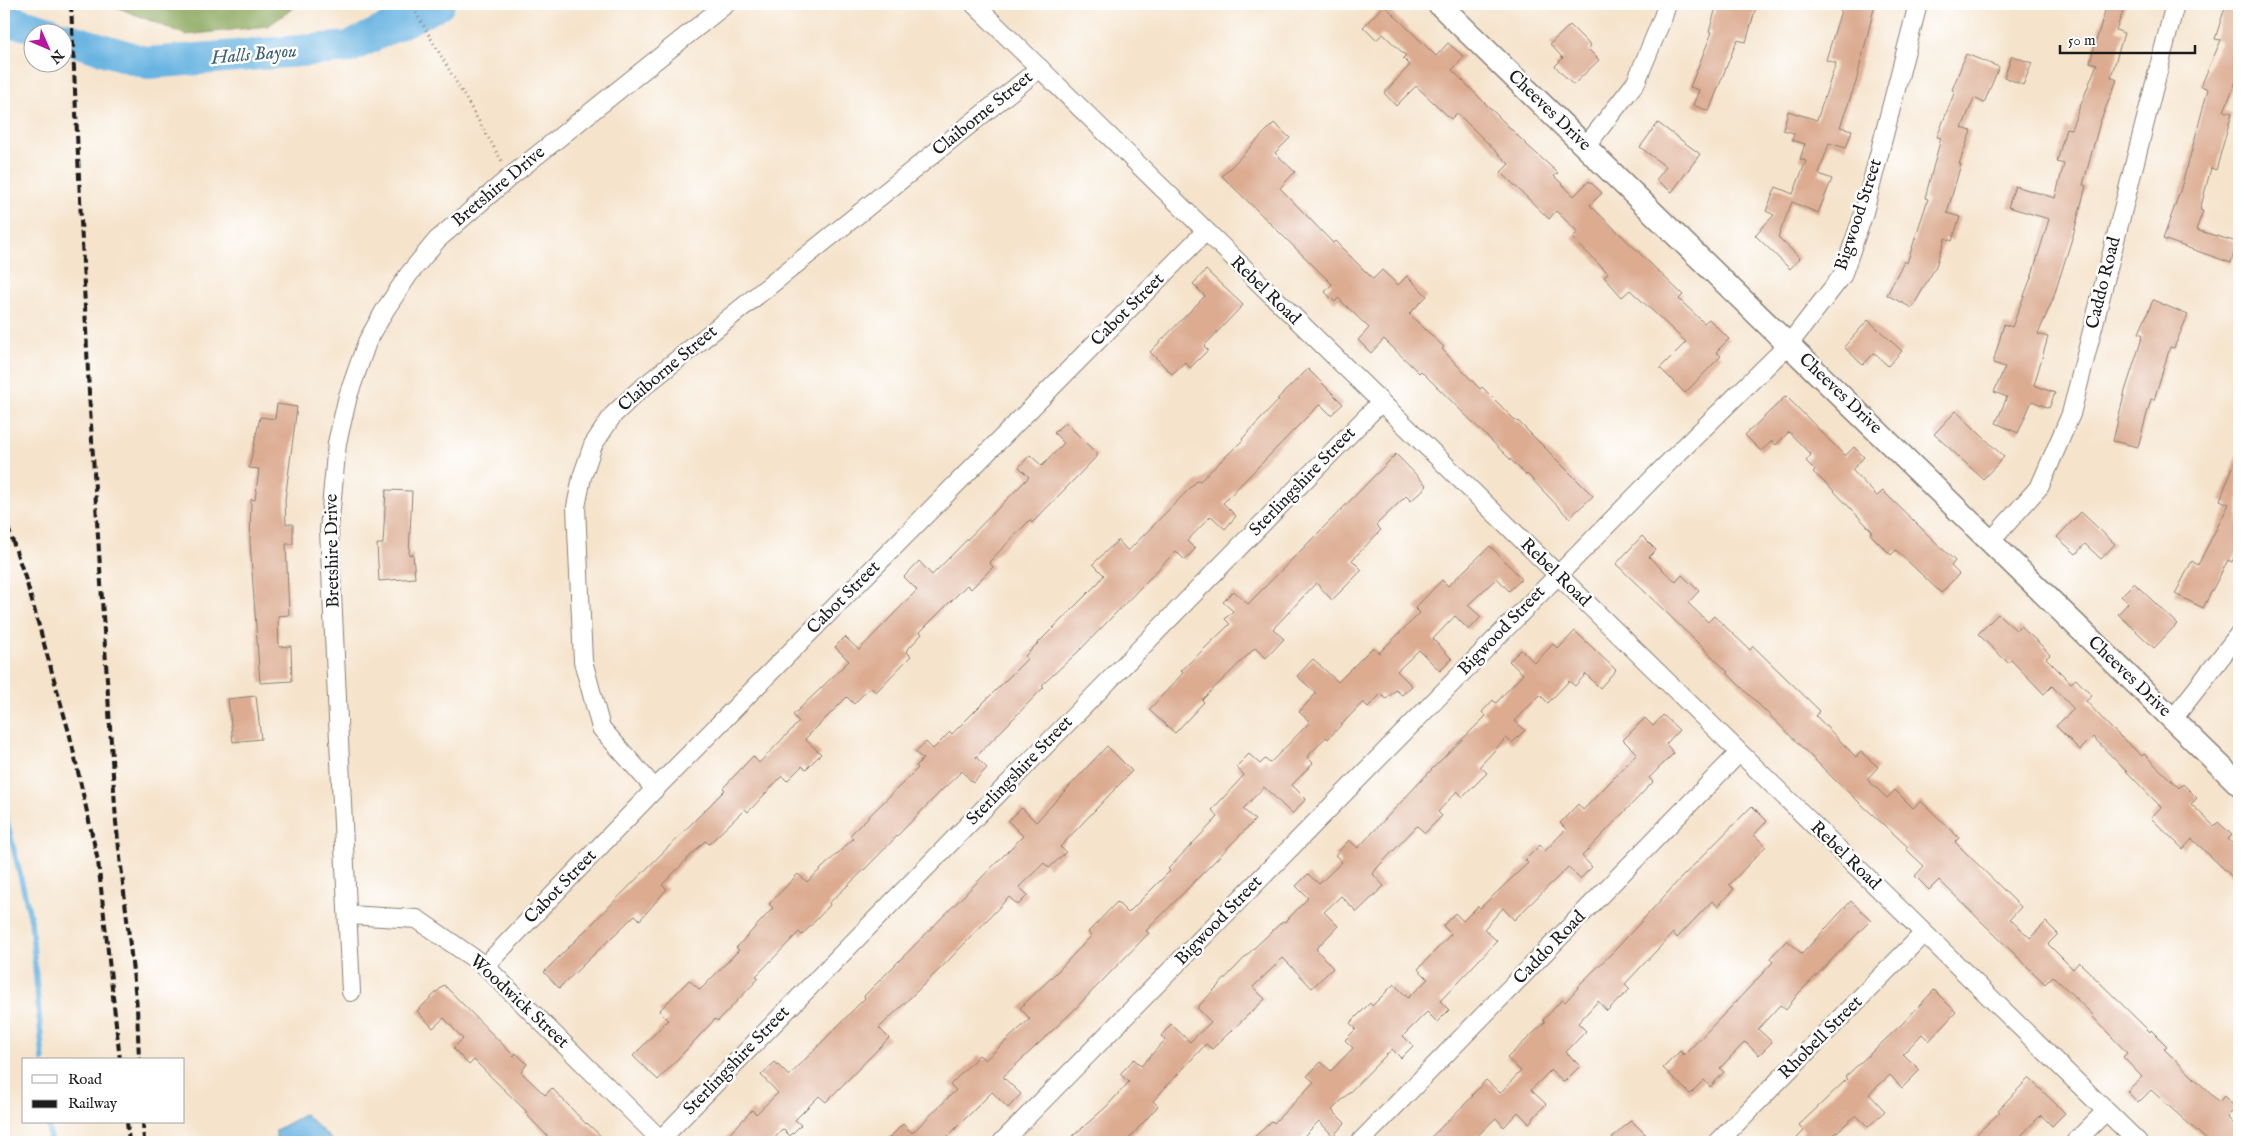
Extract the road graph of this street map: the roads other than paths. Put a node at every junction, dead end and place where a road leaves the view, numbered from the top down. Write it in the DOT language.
graph roads {
  1 [pos="726,4"];
  2 [pos="974,4"];
  3 [pos="1439,4"];
  4 [pos="1667,4"];
  5 [pos="1918,4"];
  6 [pos="2175,4"];
  7 [pos="1040,68"];
  8 [pos="1586,146"];
  9 [pos="1205,232"];
  10 [pos="1789,344"];
  11 [pos="1380,403"];
  12 [pos="1991,541"];
  13 [pos="1557,575"];
  14 [pos="2239,634"];
  15 [pos="2173,719"];
  16 [pos="1739,753"];
  17 [pos="2239,784"];
  18 [pos="655,789"];
  19 [pos="348,915"];
  20 [pos="1924,933"];
  21 [pos="485,966"];
  22 [pos="351,992"];
  23 [pos="2106,1111"];
  24 [pos="661,1141"];
  25 [pos="1002,1142"];
  26 [pos="1360,1142"];
  27 [pos="1718,1142"];
  28 [pos="2075,1142"];
  29 [pos="2138,1142"];
  1 -- 19 [label="street, Bretshire Drive"];
  2 -- 7 [label="street, Rebel Road"];
  3 -- 8 [label="street, Cheeves Drive"];
  4 -- 8 [label="street"];
  5 -- 10 [label="street, Bigwood Street"];
  6 -- 12 [label="street, Caddo Road"];
  7 -- 9 [label="street, Rebel Road"];
  7 -- 18 [label="street, Claiborne Street"];
  8 -- 10 [label="street, Cheeves Drive"];
  9 -- 11 [label="street, Rebel Road"];
  9 -- 18 [label="street, Cabot Street"];
  10 -- 12 [label="street, Cheeves Drive"];
  10 -- 13 [label="street, Bigwood Street"];
  11 -- 13 [label="street, Rebel Road"];
  11 -- 24 [label="street, Sterlingshire Street"];
  12 -- 15 [label="street, Cheeves Drive"];
  13 -- 16 [label="street, Rebel Road"];
  13 -- 25 [label="street, Bigwood Street"];
  14 -- 15 [label="street"];
  15 -- 17 [label="street, Cheeves Drive"];
  16 -- 20 [label="street, Rebel Road"];
  16 -- 26 [label="street, Caddo Road"];
  18 -- 21 [label="street, Cabot Street"];
  19 -- 21 [label="street, Woodwick Street"];
  19 -- 22 [label="street, Bretshire Drive"];
  20 -- 23 [label="street, Rebel Road"];
  20 -- 27 [label="street, Rhobell Street"];
  21 -- 24 [label="street, Woodwick Street"];
  23 -- 28 [label="street"];
  23 -- 29 [label="street, Rebel Road"];
}
